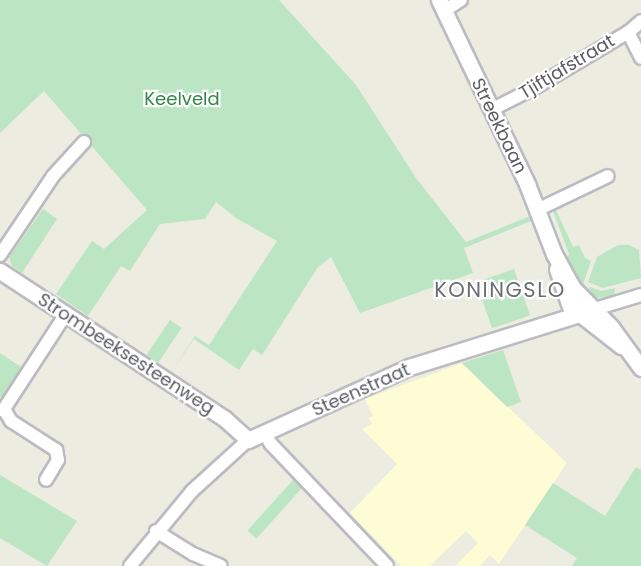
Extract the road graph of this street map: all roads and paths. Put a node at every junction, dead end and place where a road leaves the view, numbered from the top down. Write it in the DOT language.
graph roads {
  1 [pos="461,0"];
  2 [pos="441,5"];
  3 [pos="641,21"];
  4 [pos="628,32"];
  5 [pos="641,58"];
  6 [pos="491,110"];
  7 [pos="84,142"];
  8 [pos="608,176"];
  9 [pos="539,209"];
  10 [pos="554,254"];
  11 [pos="0,255"];
  12 [pos="0,272"];
  13 [pos="641,295"];
  14 [pos="595,309"];
  15 [pos="578,313"];
  16 [pos="66,314"];
  17 [pos="625,347"];
  18 [pos="641,368"];
  19 [pos="2,409"];
  20 [pos="265,434"];
  21 [pos="248,440"];
  22 [pos="46,480"];
  23 [pos="156,531"];
  24 [pos="130,566"];
  25 [pos="221,566"];
  26 [pos="387,566"];
  1 -- 2 [label="street"];
  2 -- 6 [label="street, Streekbaan"];
  3 -- 4 [label="street, Tjiftjafstraat"];
  4 -- 5 [label="street"];
  4 -- 6 [label="street, Tjiftjafstraat"];
  6 -- 9 [label="street, Streekbaan"];
  7 -- 11 [label="street"];
  8 -- 9 [label="street"];
  9 -- 10 [label="street, Streekbaan"];
  10 -- 14 [label="street, Streekbaan"];
  10 -- 15 [label="street, Streekbaan"];
  12 -- 16 [label="street, Strombeeksesteenweg"];
  13 -- 14 [label="street, Steenstraat"];
  14 -- 15 [label="street, Steenstraat"];
  14 -- 17 [label="street, Streekbaan"];
  15 -- 17 [label="street, Streekbaan"];
  15 -- 20 [label="street, Steenstraat"];
  16 -- 19 [label="street"];
  16 -- 21 [label="street, Strombeeksesteenweg"];
  17 -- 18 [label="street, Streekbaan"];
  19 -- 22 [label="street"];
  20 -- 21 [label="street, Steenstraat"];
  20 -- 26 [label="street"];
  21 -- 23 [label="street, Steenstraat"];
  23 -- 24 [label="street, Steenstraat"];
  23 -- 25 [label="street"];
}
